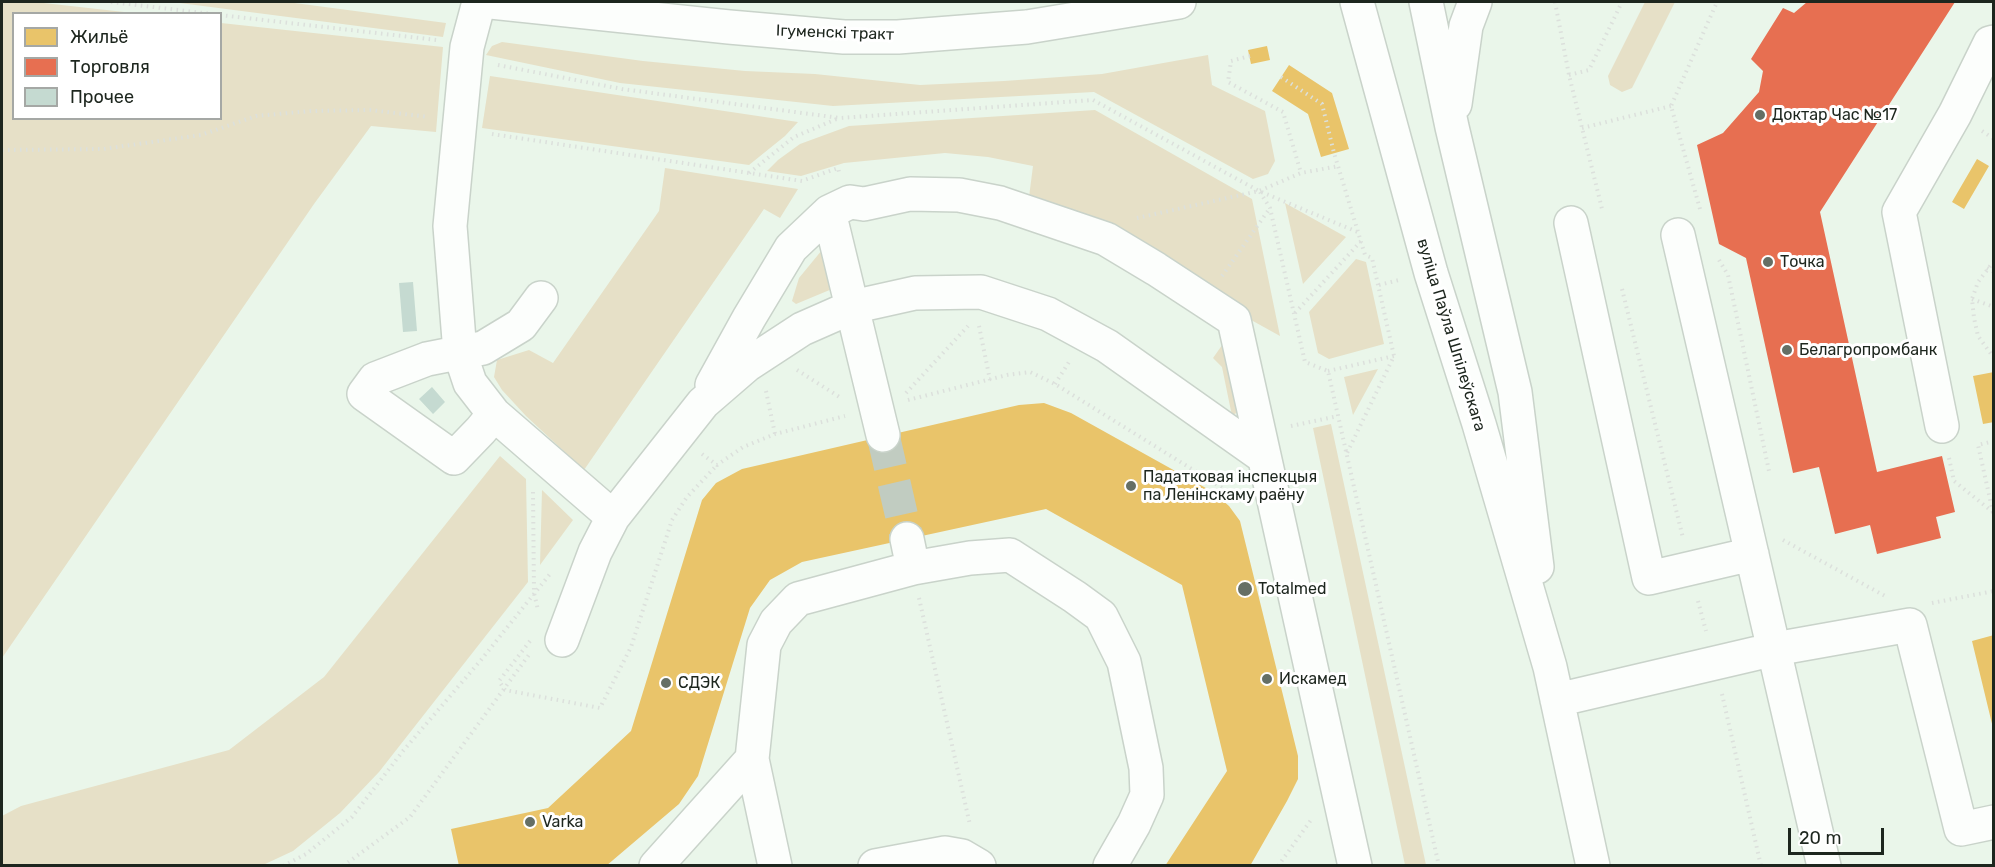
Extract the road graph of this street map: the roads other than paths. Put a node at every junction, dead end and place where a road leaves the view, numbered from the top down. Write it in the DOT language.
graph roads {
  1 [pos="479,2"];
  2 [pos="490,2"];
  3 [pos="1179,2"];
  4 [pos="1357,2"];
  5 [pos="1426,2"];
  6 [pos="1475,2"];
  7 [pos="1994,42"];
  8 [pos="1452,127"];
  9 [pos="829,212"];
  10 [pos="1571,223"];
  11 [pos="1678,235"];
  12 [pos="541,298"];
  13 [pos="852,307"];
  14 [pos="460,353"];
  15 [pos="703,403"];
  16 [pos="484,424"];
  17 [pos="1942,426"];
  18 [pos="883,435"];
  19 [pos="1264,457"];
  20 [pos="613,517"];
  21 [pos="1752,554"];
  22 [pos="545,640"];
  23 [pos="1775,649"];
  24 [pos="1550,667"];
  25 [pos="1557,700"];
  26 [pos="752,759"];
  27 [pos="1994,822"];
  28 [pos="656,866"];
  29 [pos="775,866"];
  30 [pos="875,866"];
  31 [pos="980,866"];
  32 [pos="1110,866"];
  33 [pos="1355,866"];
  34 [pos="1593,866"];
  35 [pos="1824,866"];
  1 -- 14 [label="street"];
  2 -- 3 [label="street, Ігуменскі тракт"];
  4 -- 24 [label="street, вуліца Паўла Шпілеўскага"];
  5 -- 8 [label="street, вуліца Паўла Шпілеўскага"];
  6 -- 8 [label="street"];
  7 -- 17 [label="street"];
  8 -- 24 [label="street, вуліца Паўла Шпілеўскага"];
  9 -- 13 [label="street"];
  9 -- 15 [label="street"];
  9 -- 19 [label="street"];
  10 -- 21 [label="street"];
  11 -- 21 [label="street"];
  12 -- 14 [label="street"];
  13 -- 15 [label="street"];
  13 -- 18 [label="street"];
  13 -- 19 [label="street"];
  14 -- 16 [label="street"];
  14 -- 16 [label="street"];
  15 -- 20 [label="street"];
  16 -- 20 [label="street"];
  19 -- 33 [label="street"];
  20 -- 22 [label="street"];
  21 -- 23 [label="street"];
  23 -- 25 [label="street"];
  23 -- 27 [label="street"];
  23 -- 35 [label="street"];
  24 -- 25 [label="street, вуліца Паўла Шпілеўскага"];
  25 -- 34 [label="street, вуліца Паўла Шпілеўскага"];
  26 -- 28 [label="street"];
  26 -- 29 [label="street"];
  26 -- 32 [label="street"];
  30 -- 31 [label="street"];
}
